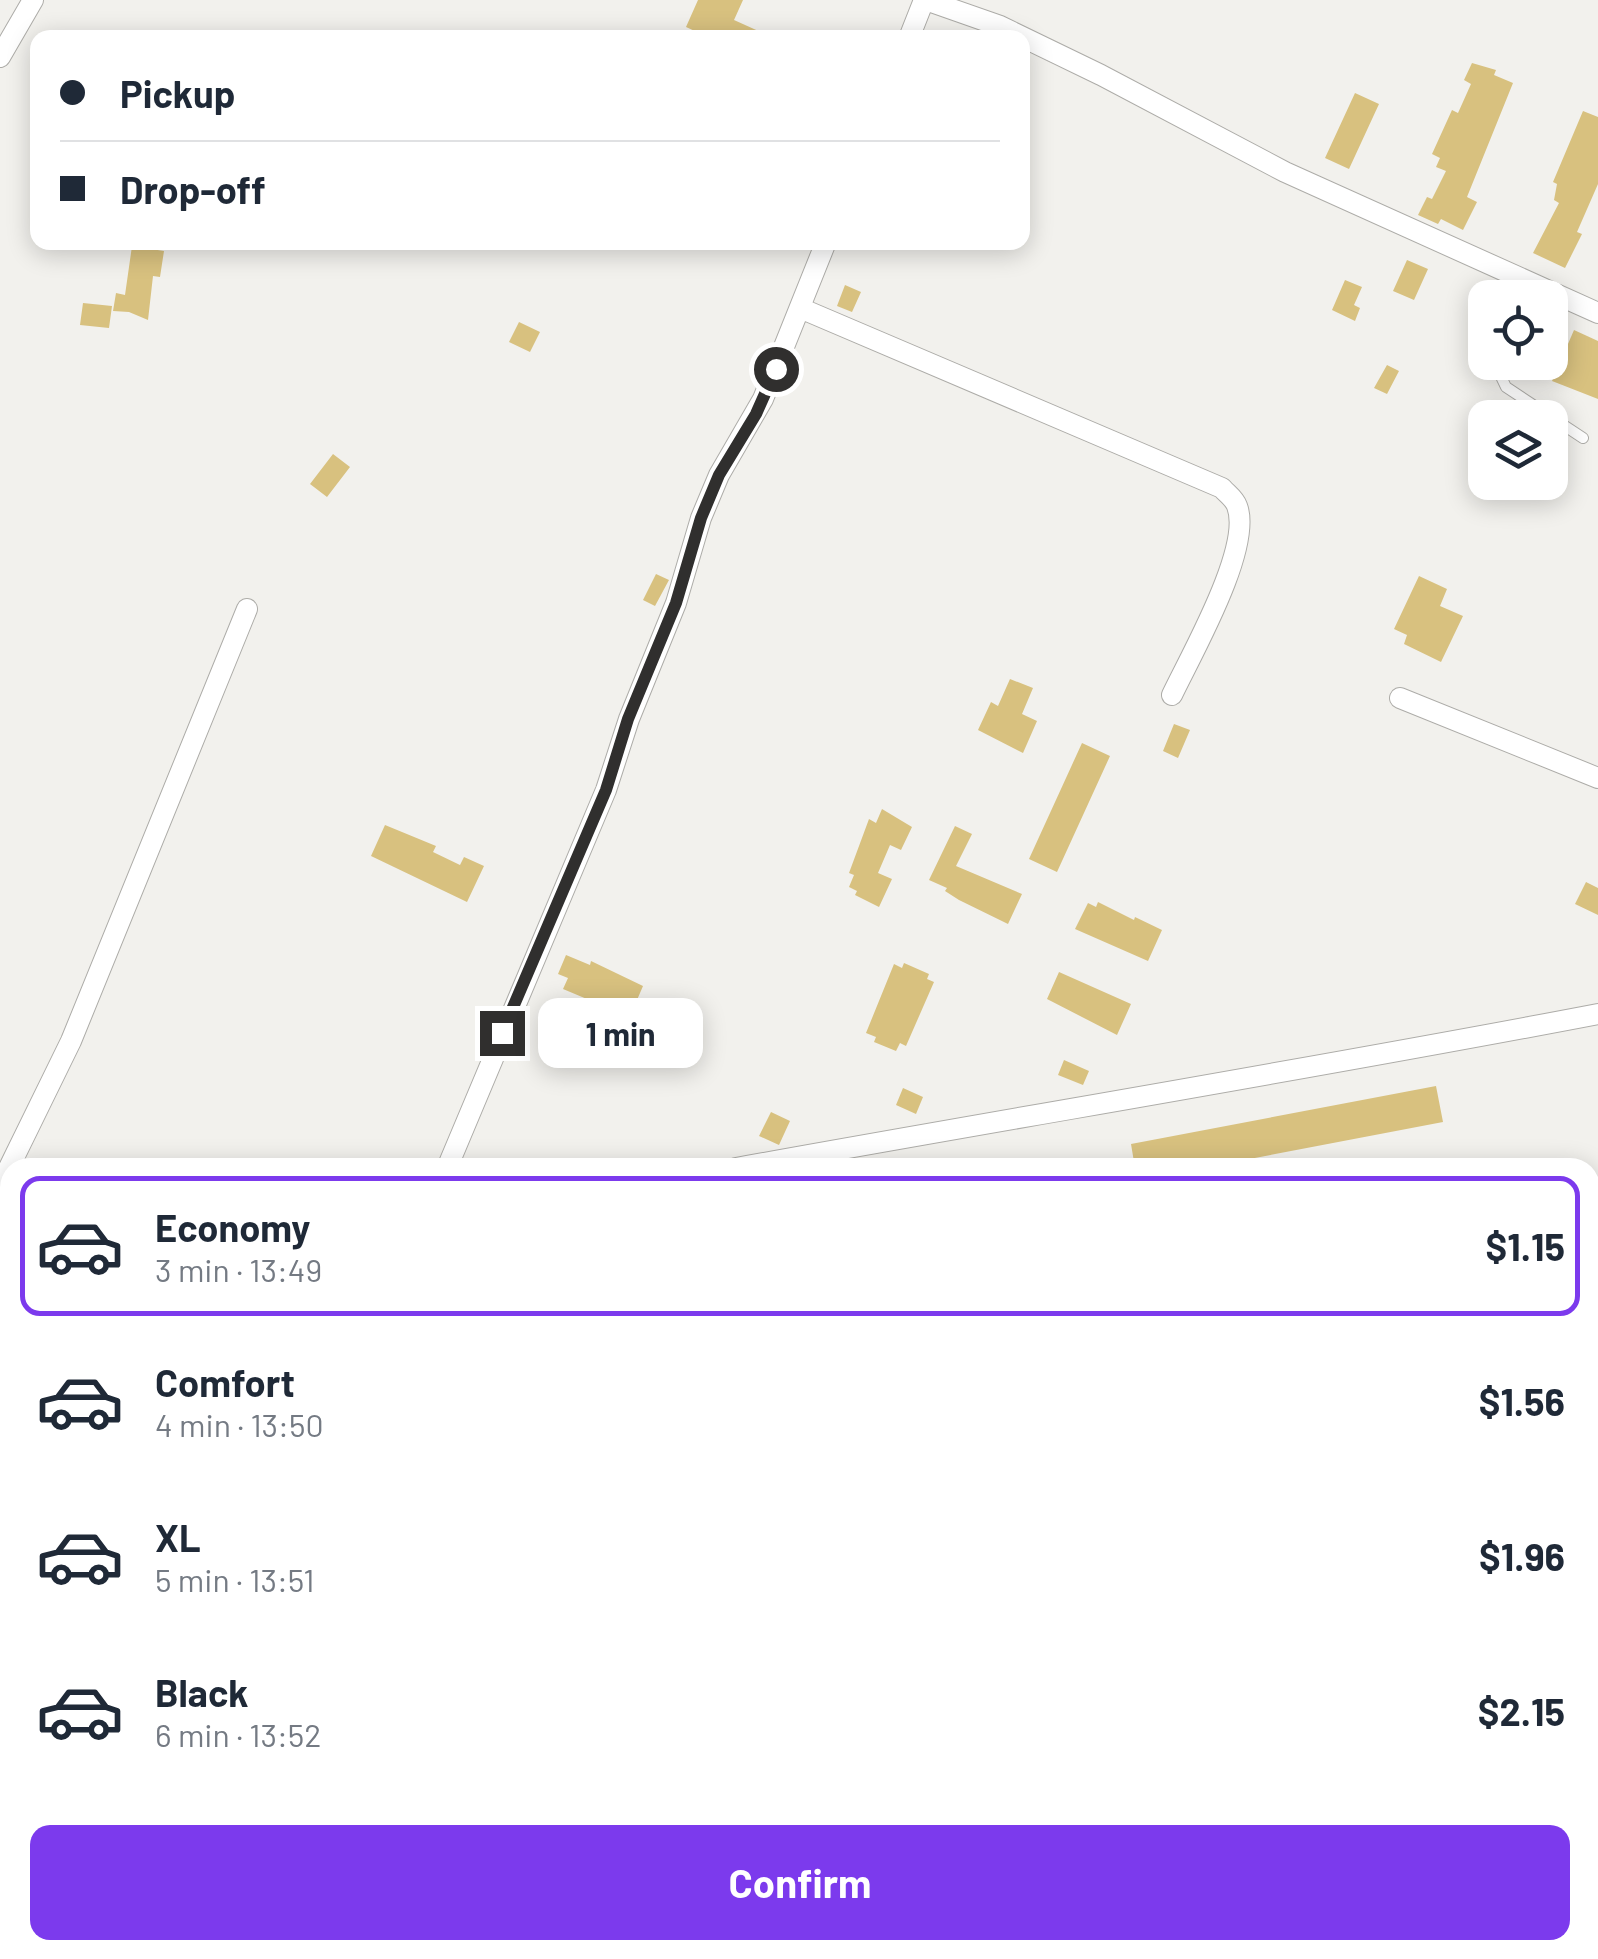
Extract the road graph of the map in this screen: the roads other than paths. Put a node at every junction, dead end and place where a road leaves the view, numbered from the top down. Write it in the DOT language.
graph roads {
  1 [pos="33,0"];
  2 [pos="925,0"];
  3 [pos="912,30"];
  4 [pos="1008,30"];
  5 [pos="1030,41"];
  6 [pos="0,57"];
  7 [pos="823,250"];
  8 [pos="1496,280"];
  9 [pos="1568,304"];
  10 [pos="800,308"];
  11 [pos="1598,313"];
  12 [pos="1503,380"];
  13 [pos="1583,438"];
  14 [pos="247,609"];
  15 [pos="1172,695"];
  16 [pos="1400,698"];
  17 [pos="1598,778"];
  18 [pos="1598,1014"];
  19 [pos="14,1158"];
  20 [pos="450,1158"];
  21 [pos="791,1158"];
  1 -- 6 [label="street"];
  2 -- 3 [label="street"];
  2 -- 4 [label="street"];
  5 -- 8 [label="street"];
  7 -- 10 [label="street"];
  9 -- 11 [label="street"];
  10 -- 15 [label="street"];
  10 -- 20 [label="street"];
  12 -- 13 [label="lane"];
  14 -- 19 [label="street"];
  16 -- 17 [label="street"];
  18 -- 21 [label="street"];
}
